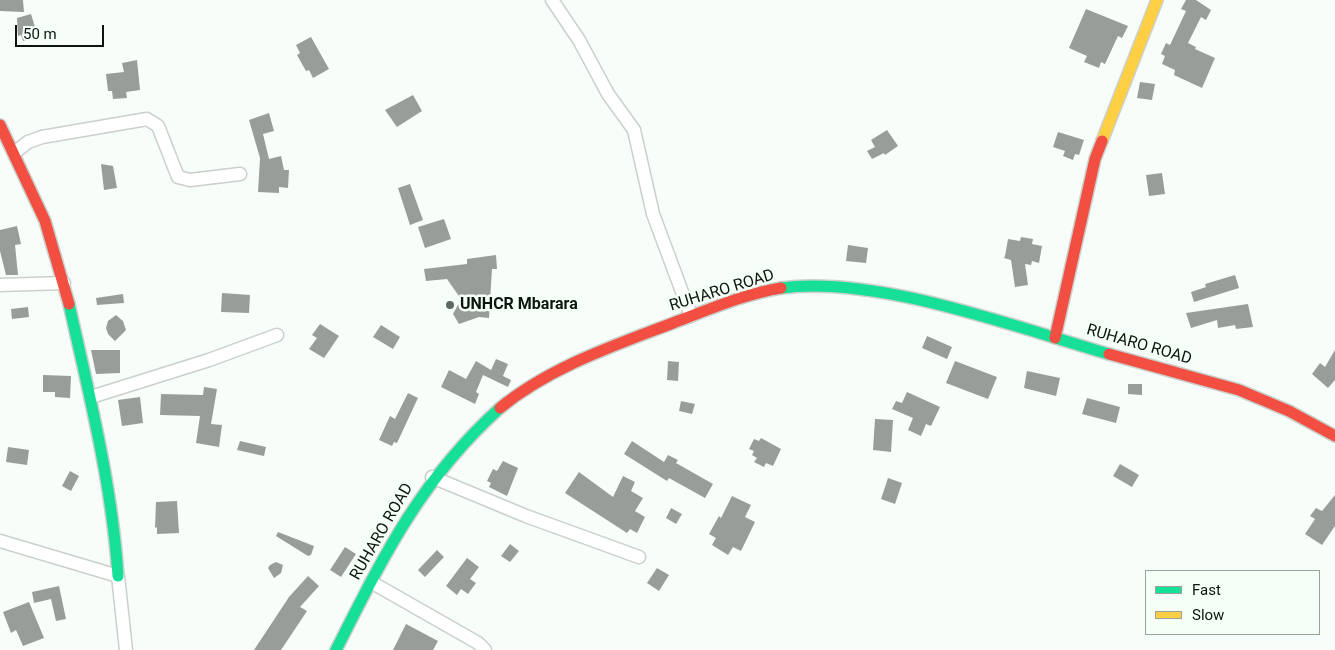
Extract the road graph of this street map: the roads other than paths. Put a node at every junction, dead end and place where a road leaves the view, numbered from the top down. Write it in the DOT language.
graph roads {
  1 [pos="552,0"];
  2 [pos="1157,0"];
  3 [pos="0,125"];
  4 [pos="14,154"];
  5 [pos="240,174"];
  6 [pos="64,283"];
  7 [pos="0,285"];
  8 [pos="691,316"];
  9 [pos="277,335"];
  10 [pos="1055,338"];
  11 [pos="91,397"];
  12 [pos="1335,436"];
  13 [pos="432,477"];
  14 [pos="0,541"];
  15 [pos="639,557"];
  16 [pos="118,576"];
  17 [pos="371,582"];
  18 [pos="126,650"];
  19 [pos="336,650"];
  20 [pos="485,650"];
  1 -- 8 [label="street"];
  2 -- 10 [label="street"];
  3 -- 4 [label="street"];
  4 -- 5 [label="street"];
  4 -- 6 [label="street"];
  6 -- 7 [label="street"];
  6 -- 11 [label="street"];
  8 -- 10 [label="street, RUHARO ROAD"];
  8 -- 13 [label="street, RUHARO ROAD"];
  9 -- 11 [label="street"];
  10 -- 12 [label="street, RUHARO ROAD"];
  11 -- 16 [label="street"];
  13 -- 15 [label="street"];
  13 -- 17 [label="street, RUHARO ROAD"];
  14 -- 16 [label="street"];
  16 -- 18 [label="street"];
  17 -- 19 [label="street, RUHARO ROAD"];
  17 -- 20 [label="street"];
}
